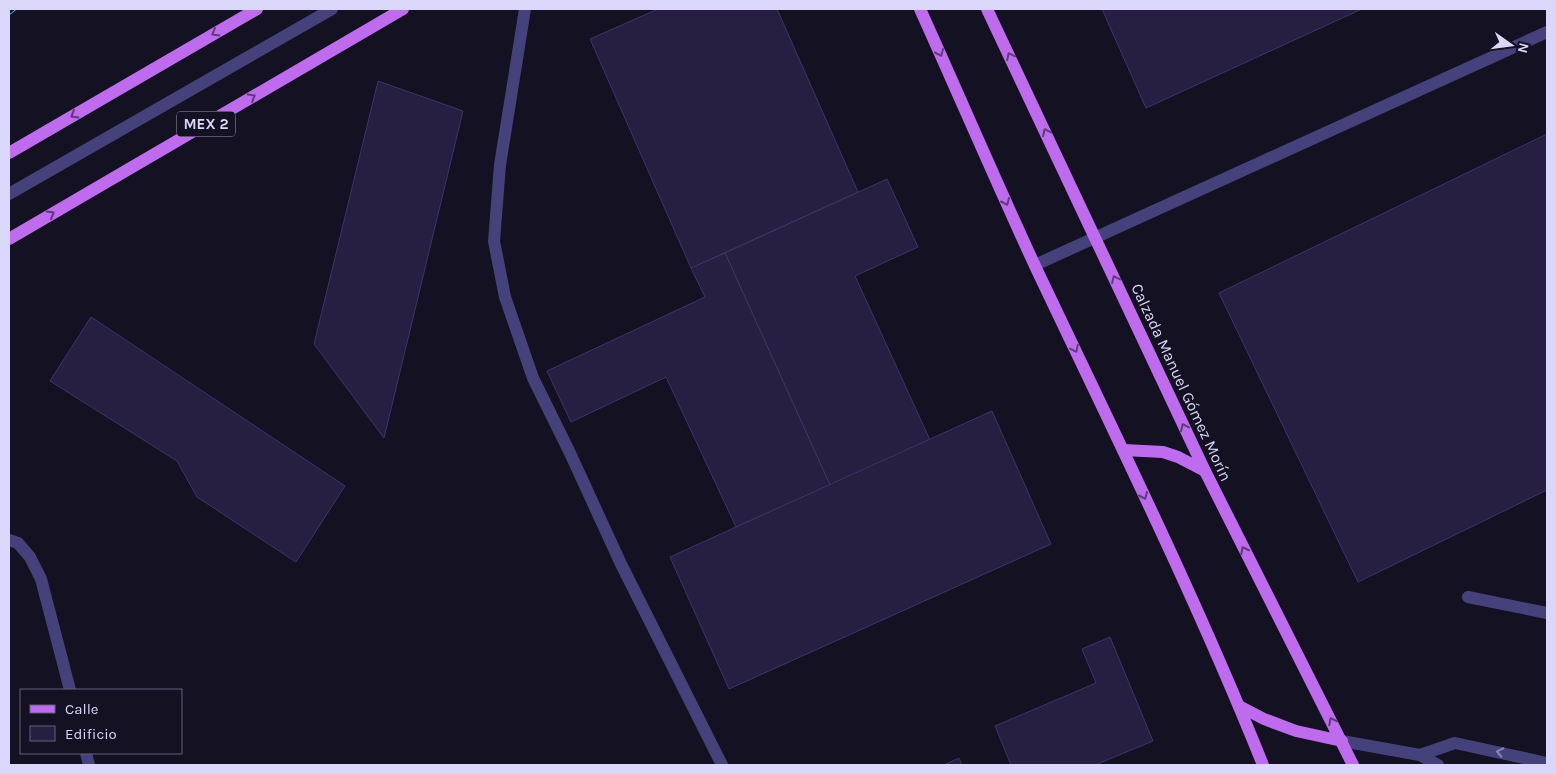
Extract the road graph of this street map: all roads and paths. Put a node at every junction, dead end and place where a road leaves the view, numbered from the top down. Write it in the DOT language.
graph roads {
  1 [pos="257,9"];
  2 [pos="332,9"];
  3 [pos="403,9"];
  4 [pos="524,9"];
  5 [pos="920,9"];
  6 [pos="987,9"];
  7 [pos="1547,32"];
  8 [pos="9,153"];
  9 [pos="9,194"];
  10 [pos="1096,238"];
  11 [pos="9,239"];
  12 [pos="1035,265"];
  13 [pos="1124,450"];
  14 [pos="1205,471"];
  15 [pos="9,540"];
  16 [pos="1468,597"];
  17 [pos="1547,613"];
  18 [pos="70,689"];
  19 [pos="1239,706"];
  20 [pos="1342,741"];
  21 [pos="1420,755"];
  22 [pos="1547,763"];
  23 [pos="722,765"];
  24 [pos="1262,765"];
  25 [pos="1354,765"];
  26 [pos="1438,765"];
  1 -- 8 [label="main road, one-way"];
  2 -- 9 [label="lane"];
  11 -- 3 [label="main road, MEX 2, one-way"];
  4 -- 23 [label="lane"];
  5 -- 12 [label="main road, one-way"];
  10 -- 6 [label="main road, Calzada Manuel Gómez Morín, one-way"];
  7 -- 10 [label="lane"];
  10 -- 12 [label="lane"];
  14 -- 10 [label="main road, Calzada Manuel Gómez Morín, one-way"];
  12 -- 13 [label="main road, one-way"];
  13 -- 14 [label="main road"];
  13 -- 19 [label="main road, one-way"];
  20 -- 14 [label="main road, Calzada Manuel Gómez Morín, one-way"];
  15 -- 18 [label="lane"];
  16 -- 17 [label="lane"];
  19 -- 20 [label="main road"];
  19 -- 24 [label="main road"];
  20 -- 21 [label="lane"];
  20 -- 25 [label="main road, Calzada Manuel Gómez Morín"];
  22 -- 21 [label="lane, one-way"];
  21 -- 26 [label="lane"];
}
